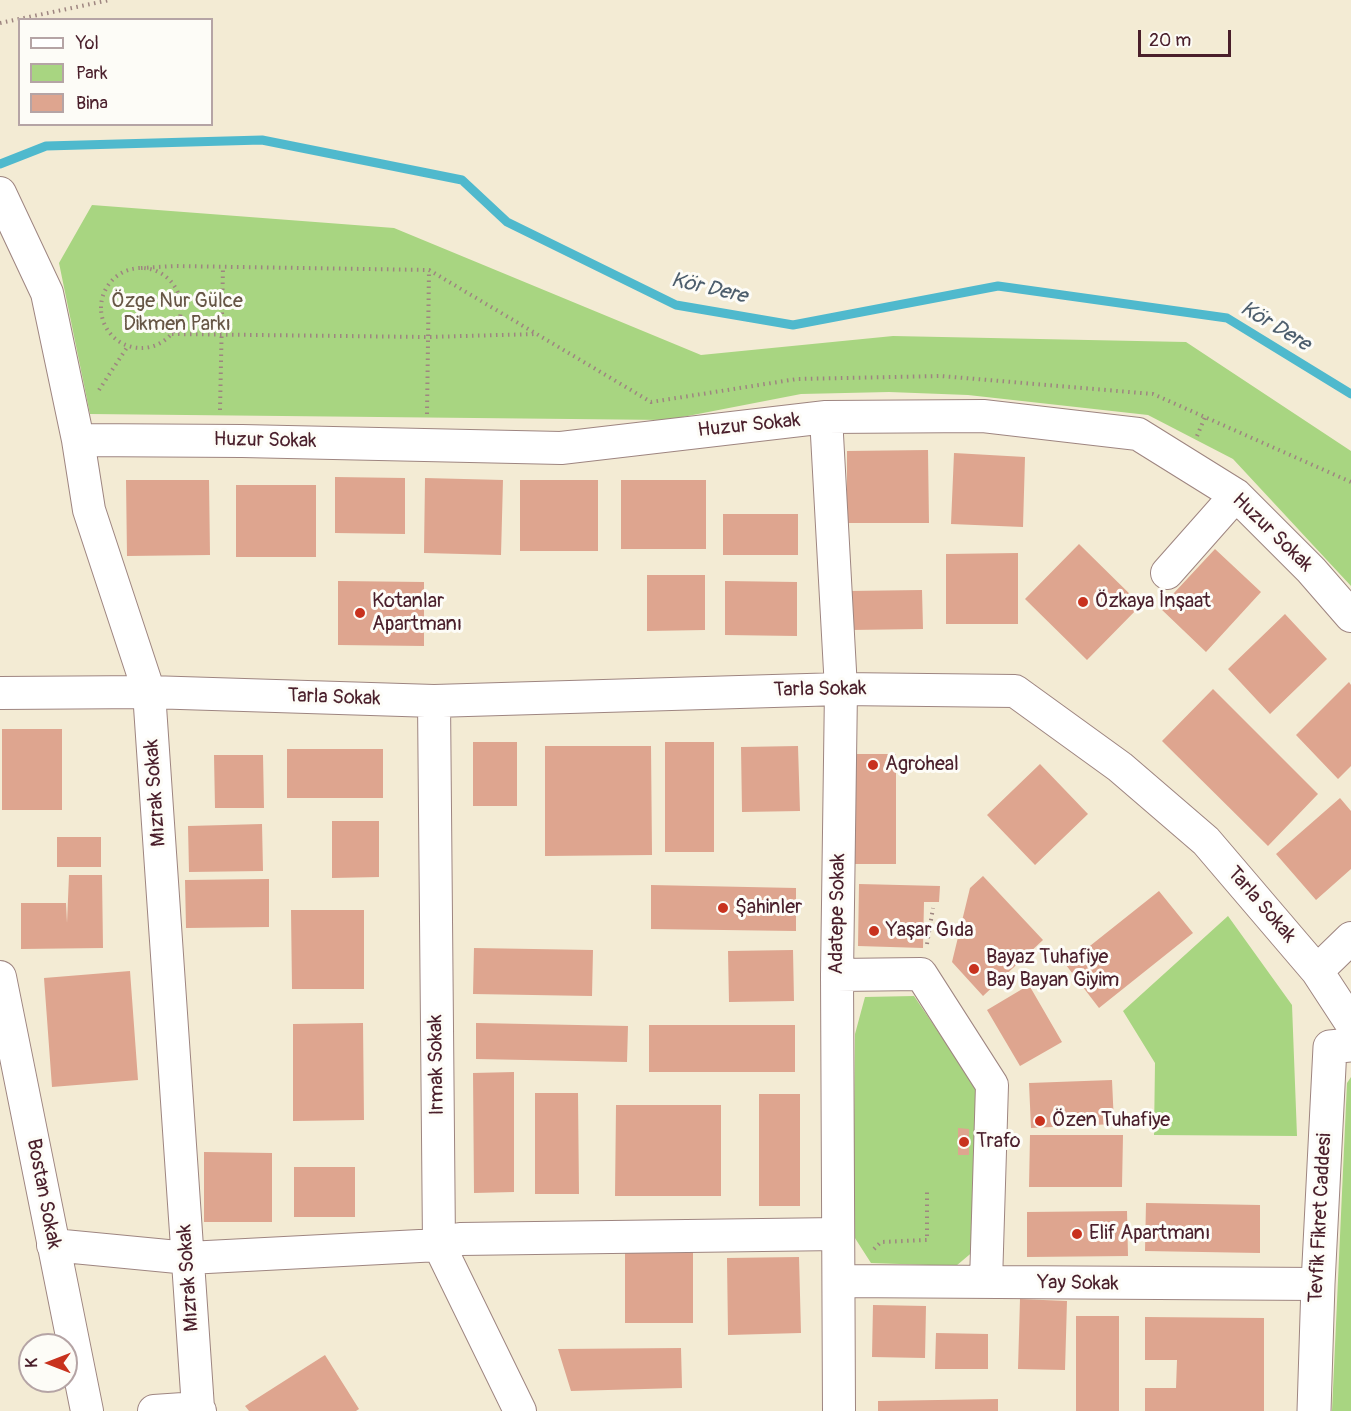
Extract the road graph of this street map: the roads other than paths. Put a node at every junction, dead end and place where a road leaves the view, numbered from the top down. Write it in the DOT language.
graph roads {
  1 [pos="1,195"];
  2 [pos="826,417"];
  3 [pos="77,433"];
  4 [pos="1236,495"];
  5 [pos="1167,573"];
  6 [pos="1351,616"];
  7 [pos="841,689"];
  8 [pos="149,692"];
  9 [pos="0,693"];
  10 [pos="434,701"];
  11 [pos="1351,938"];
  12 [pos="1317,970"];
  13 [pos="837,975"];
  14 [pos="0,977"];
  15 [pos="1351,1023"];
  16 [pos="1351,1045"];
  17 [pos="838,1234"];
  18 [pos="54,1245"];
  19 [pos="439,1245"];
  20 [pos="188,1258"];
  21 [pos="850,1281"];
  22 [pos="986,1282"];
  23 [pos="1318,1284"];
  24 [pos="199,1409"];
  25 [pos="87,1411"];
  26 [pos="154,1411"];
  27 [pos="520,1411"];
  28 [pos="839,1411"];
  29 [pos="1314,1411"];
  1 -- 3 [label="street, Mızrak Sokak"];
  2 -- 3 [label="street, Huzur Sokak"];
  2 -- 4 [label="street, Huzur Sokak"];
  2 -- 7 [label="street, Adatepe Sokak"];
  3 -- 8 [label="street, Mızrak Sokak"];
  4 -- 5 [label="street"];
  4 -- 6 [label="street, Huzur Sokak"];
  7 -- 10 [label="street, Tarla Sokak"];
  7 -- 12 [label="street, Tarla Sokak"];
  7 -- 13 [label="street, Adatepe Sokak"];
  8 -- 9 [label="street, Tarla Sokak"];
  8 -- 10 [label="street, Tarla Sokak"];
  8 -- 20 [label="street, Mızrak Sokak"];
  10 -- 19 [label="street, Irmak Sokak"];
  11 -- 12 [label="street"];
  12 -- 15 [label="street, Tarla Sokak"];
  13 -- 17 [label="street, Adatepe Sokak"];
  13 -- 22 [label="street"];
  14 -- 18 [label="street, Bostan Sokak"];
  16 -- 23 [label="street, Tevfik Fikret Caddesi"];
  17 -- 19 [label="street"];
  17 -- 21 [label="street, Adatepe Sokak"];
  18 -- 20 [label="street"];
  18 -- 25 [label="street, Bostan Sokak"];
  19 -- 20 [label="street"];
  19 -- 27 [label="street, Irmak Sokak"];
  20 -- 24 [label="street, Mızrak Sokak"];
  21 -- 22 [label="street, Yay Sokak"];
  21 -- 28 [label="street, Adatepe Sokak"];
  22 -- 23 [label="street, Yay Sokak"];
  23 -- 29 [label="street, Tevfik Fikret Caddesi"];
  24 -- 26 [label="street"];
}
